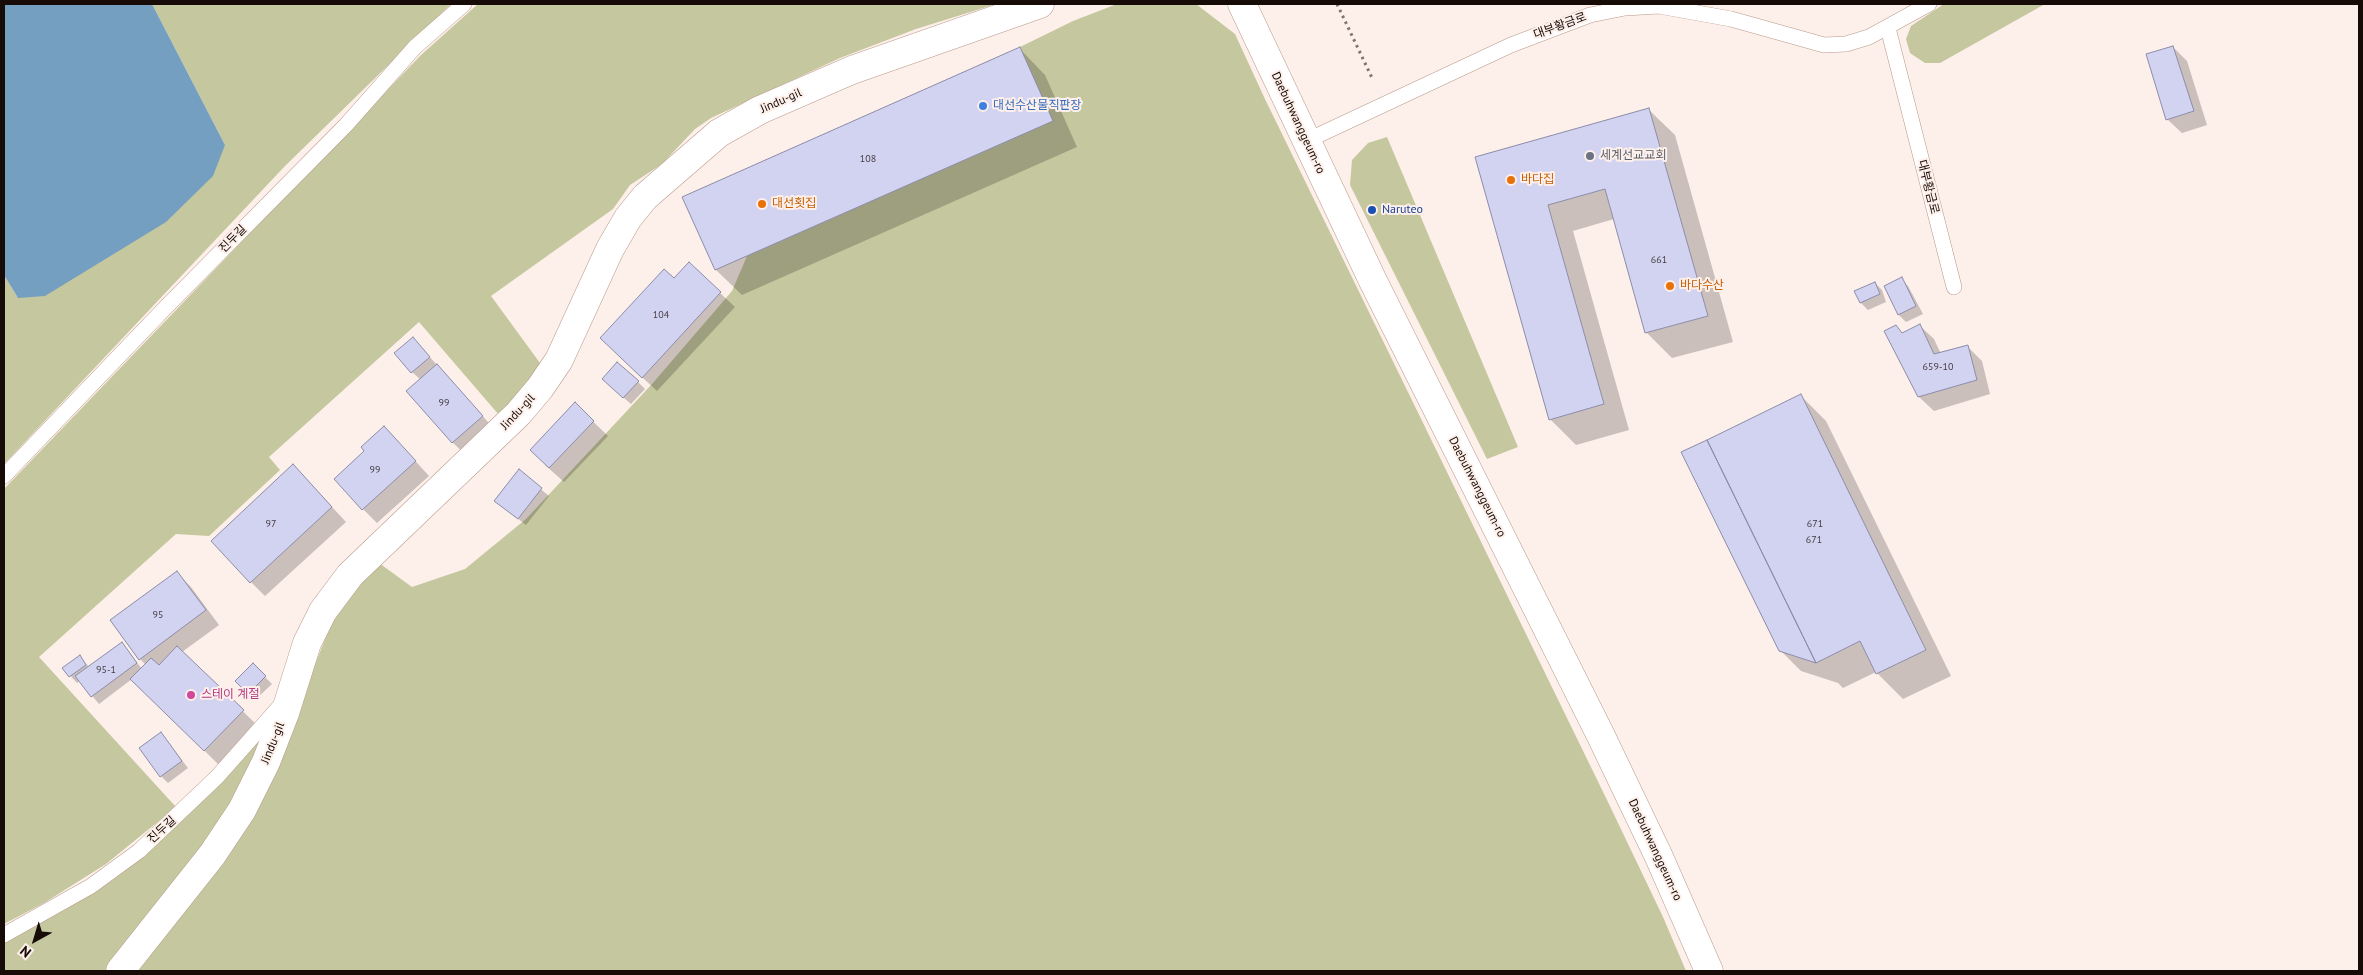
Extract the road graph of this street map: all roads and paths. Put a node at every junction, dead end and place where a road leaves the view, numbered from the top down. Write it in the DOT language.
graph roads {
  1 [pos="464,4"];
  2 [pos="1040,4"];
  3 [pos="1242,4"];
  4 [pos="1337,4"];
  5 [pos="1929,4"];
  6 [pos="1888,28"];
  7 [pos="1383,104"];
  8 [pos="1306,141"];
  9 [pos="1954,287"];
  10 [pos="4,476"];
  11 [pos="292,691"];
  12 [pos="4,935"];
  13 [pos="120,971"];
  14 [pos="1709,971"];
  1 -- 10 [label="lane, 진두길"];
  2 -- 11 [label="street, Jindu-gil"];
  3 -- 8 [label="street, Daebuhwanggeum-ro"];
  4 -- 7 [label="path"];
  5 -- 6 [label="lane, 대부황금로"];
  6 -- 7 [label="lane, 대부황금로"];
  6 -- 9 [label="lane, 대부황금로"];
  7 -- 8 [label="lane, 대부황금로"];
  8 -- 14 [label="street, Daebuhwanggeum-ro"];
  11 -- 12 [label="lane, 진두길"];
  11 -- 13 [label="street, Jindu-gil"];
}
